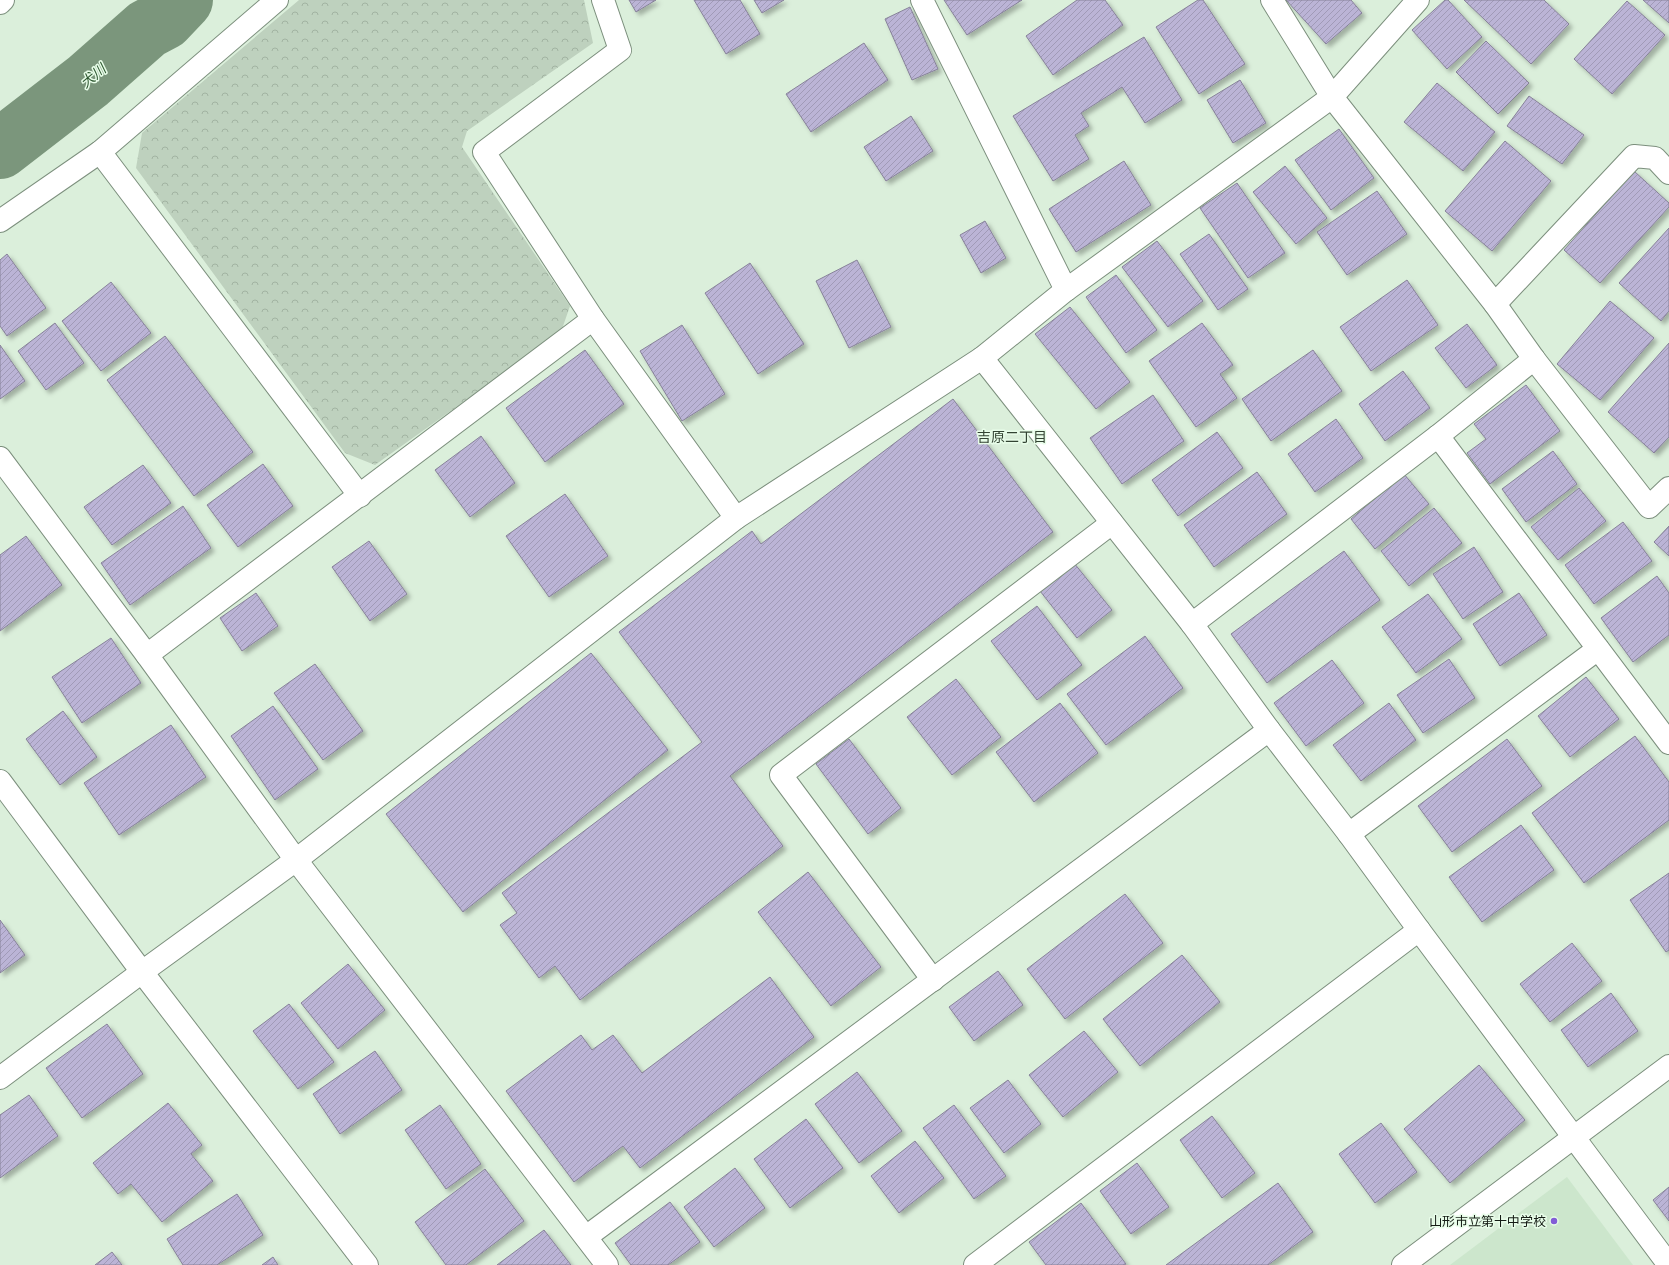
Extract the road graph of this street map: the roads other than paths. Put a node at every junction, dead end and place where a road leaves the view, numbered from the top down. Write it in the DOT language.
graph roads {
  1 [pos="3,0"];
  2 [pos="278,0"];
  3 [pos="603,0"];
  4 [pos="922,0"];
  5 [pos="1272,0"];
  6 [pos="1418,0"];
  7 [pos="0,3"];
  8 [pos="1332,97"];
  9 [pos="100,152"];
  10 [pos="1669,173"];
  11 [pos="0,221"];
  12 [pos="1066,290"];
  13 [pos="1495,304"];
  14 [pos="593,319"];
  15 [pos="982,358"];
  16 [pos="1534,359"];
  17 [pos="1438,436"];
  18 [pos="0,458"];
  19 [pos="1669,488"];
  20 [pos="360,496"];
  21 [pos="736,518"];
  22 [pos="1112,523"];
  23 [pos="1192,624"];
  24 [pos="1598,649"];
  25 [pos="147,655"];
  26 [pos="1270,730"];
  27 [pos="1669,743"];
  28 [pos="0,781"];
  29 [pos="1349,834"];
  30 [pos="296,860"];
  31 [pos="1419,930"];
  32 [pos="142,972"];
  33 [pos="933,980"];
  34 [pos="1669,1066"];
  35 [pos="0,1078"];
  36 [pos="1573,1138"];
  37 [pos="586,1237"];
  38 [pos="367,1265"];
  39 [pos="607,1265"];
  40 [pos="975,1265"];
  41 [pos="1403,1265"];
  42 [pos="1669,1265"];
  1 -- 7 [label="street"];
  2 -- 9 [label="street"];
  3 -- 14 [label="street"];
  4 -- 12 [label="street"];
  5 -- 8 [label="street"];
  6 -- 8 [label="street"];
  8 -- 12 [label="street"];
  8 -- 13 [label="street"];
  9 -- 11 [label="street"];
  9 -- 20 [label="street"];
  10 -- 13 [label="street"];
  12 -- 15 [label="street"];
  13 -- 16 [label="street"];
  14 -- 20 [label="street"];
  14 -- 21 [label="street"];
  15 -- 21 [label="street"];
  15 -- 22 [label="street"];
  16 -- 17 [label="street"];
  16 -- 19 [label="street"];
  17 -- 23 [label="street"];
  17 -- 24 [label="street"];
  18 -- 25 [label="street"];
  20 -- 25 [label="street"];
  21 -- 30 [label="street"];
  22 -- 23 [label="street"];
  22 -- 33 [label="street"];
  23 -- 26 [label="street"];
  24 -- 27 [label="street"];
  24 -- 29 [label="street"];
  25 -- 30 [label="street"];
  26 -- 29 [label="street"];
  26 -- 33 [label="street"];
  28 -- 32 [label="street"];
  29 -- 31 [label="street"];
  30 -- 32 [label="street"];
  30 -- 37 [label="street"];
  31 -- 36 [label="street"];
  31 -- 40 [label="street"];
  32 -- 35 [label="street"];
  32 -- 38 [label="street"];
  33 -- 37 [label="street"];
  34 -- 36 [label="street"];
  36 -- 41 [label="street"];
  36 -- 42 [label="street"];
  37 -- 39 [label="street"];
}
